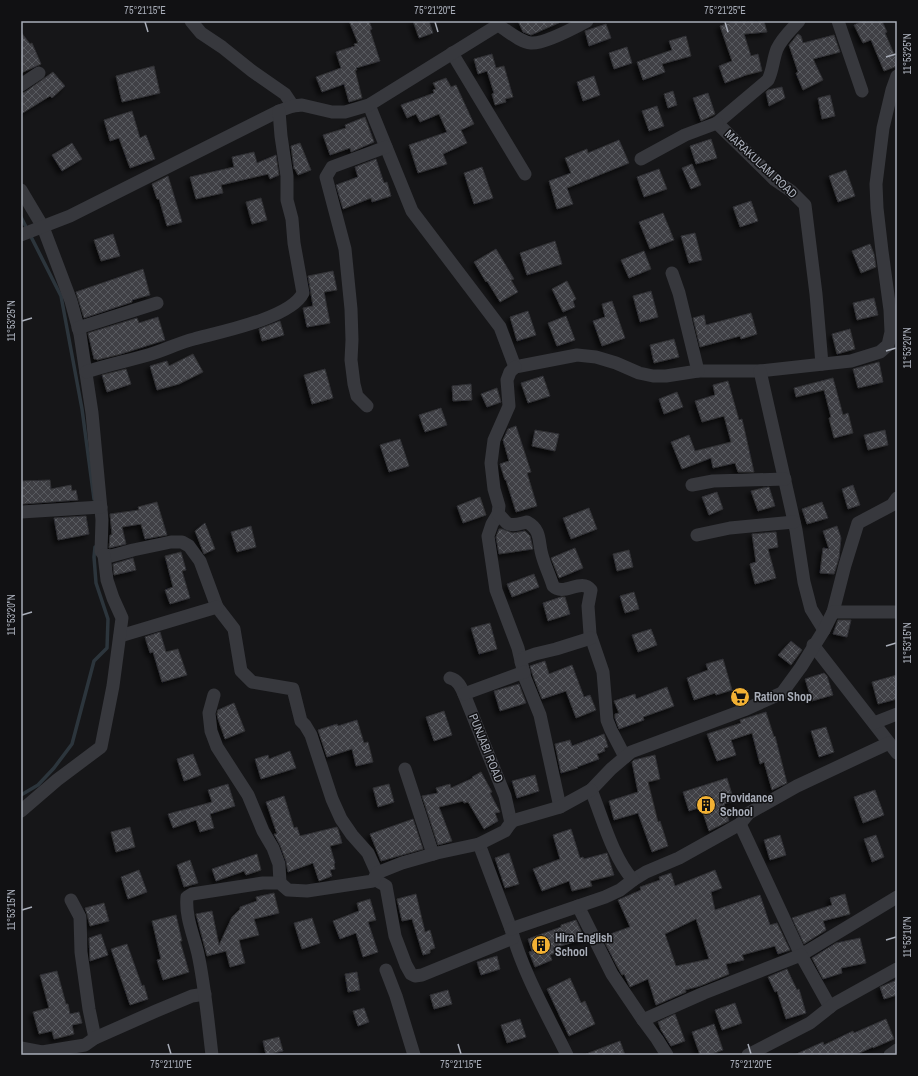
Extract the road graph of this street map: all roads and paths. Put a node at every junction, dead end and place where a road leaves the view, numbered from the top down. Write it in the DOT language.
graph roads {
  1 [pos="191,21"];
  2 [pos="588,21"];
  3 [pos="799,21"];
  4 [pos="838,21"];
  5 [pos="495,23"];
  6 [pos="452,53"];
  7 [pos="39,73"];
  8 [pos="897,76"];
  9 [pos="21,85"];
  10 [pos="862,91"];
  11 [pos="369,105"];
  12 [pos="293,106"];
  13 [pos="279,111"];
  14 [pos="718,123"];
  15 [pos="386,147"];
  16 [pos="641,159"];
  17 [pos="525,174"];
  18 [pos="21,190"];
  19 [pos="41,228"];
  20 [pos="23,235"];
  21 [pos="672,273"];
  22 [pos="157,303"];
  23 [pos="78,328"];
  24 [pos="822,364"];
  25 [pos="515,367"];
  26 [pos="698,371"];
  27 [pos="760,371"];
  28 [pos="86,372"];
  29 [pos="367,406"];
  30 [pos="785,479"];
  31 [pos="692,485"];
  32 [pos="897,498"];
  33 [pos="96,507"];
  34 [pos="21,512"];
  35 [pos="498,514"];
  36 [pos="794,522"];
  37 [pos="697,535"];
  38 [pos="104,556"];
  39 [pos="217,607"];
  40 [pos="833,612"];
  41 [pos="897,612"];
  42 [pos="824,630"];
  43 [pos="120,636"];
  44 [pos="591,638"];
  45 [pos="813,645"];
  46 [pos="523,667"];
  47 [pos="450,678"];
  48 [pos="464,694"];
  49 [pos="214,695"];
  50 [pos="897,714"];
  51 [pos="874,723"];
  52 [pos="893,748"];
  53 [pos="625,757"];
  54 [pos="405,769"];
  55 [pos="591,790"];
  56 [pos="560,807"];
  57 [pos="21,811"];
  58 [pos="511,823"];
  59 [pos="740,824"];
  60 [pos="479,844"];
  61 [pos="433,854"];
  62 [pos="375,876"];
  63 [pos="632,880"];
  64 [pos="280,883"];
  65 [pos="897,897"];
  66 [pos="71,900"];
  67 [pos="578,906"];
  68 [pos="512,934"];
  69 [pos="801,955"];
  70 [pos="897,969"];
  71 [pos="386,970"];
  72 [pos="205,994"];
  73 [pos="830,1007"];
  74 [pos="643,1020"];
  75 [pos="95,1038"];
  76 [pos="21,1048"];
  77 [pos="897,1050"];
  78 [pos="212,1055"];
  79 [pos="414,1055"];
  80 [pos="567,1055"];
  81 [pos="667,1055"];
  82 [pos="748,1055"];
  83 [pos="890,1055"];
  1 -- 12 [label="street"];
  2 -- 5 [label="street"];
  3 -- 14 [label="street, MARAKULAM ROAD"];
  4 -- 10 [label="street"];
  5 -- 6 [label="street"];
  6 -- 11 [label="street"];
  6 -- 17 [label="street"];
  7 -- 9 [label="street"];
  8 -- 24 [label="street"];
  11 -- 12 [label="street"];
  11 -- 15 [label="street"];
  12 -- 13 [label="street"];
  13 -- 19 [label="street"];
  13 -- 28 [label="street"];
  14 -- 16 [label="street"];
  14 -- 24 [label="street, MARAKULAM ROAD"];
  15 -- 25 [label="street"];
  15 -- 29 [label="street"];
  18 -- 19 [label="street"];
  19 -- 20 [label="street"];
  19 -- 23 [label="street"];
  21 -- 26 [label="street"];
  22 -- 23 [label="street"];
  23 -- 28 [label="street"];
  24 -- 27 [label="street"];
  25 -- 26 [label="street"];
  25 -- 35 [label="street"];
  26 -- 27 [label="street"];
  27 -- 30 [label="street"];
  28 -- 33 [label="street"];
  30 -- 31 [label="street"];
  30 -- 36 [label="street"];
  32 -- 40 [label="street"];
  33 -- 34 [label="street"];
  33 -- 38 [label="street"];
  35 -- 44 [label="street"];
  35 -- 46 [label="street"];
  36 -- 37 [label="street"];
  36 -- 42 [label="street"];
  38 -- 39 [label="street"];
  38 -- 43 [label="street"];
  39 -- 43 [label="street"];
  39 -- 62 [label="street"];
  40 -- 41 [label="street"];
  40 -- 42 [label="street"];
  42 -- 45 [label="street"];
  43 -- 57 [label="street"];
  44 -- 46 [label="street"];
  44 -- 53 [label="street"];
  45 -- 51 [label="street"];
  45 -- 53 [label="street"];
  46 -- 48 [label="street"];
  46 -- 56 [label="street"];
  47 -- 48 [label="street, PUNJABI ROAD"];
  48 -- 58 [label="street, PUNJABI ROAD"];
  49 -- 64 [label="street"];
  50 -- 51 [label="street"];
  51 -- 52 [label="street"];
  52 -- 59 [label="street"];
  53 -- 55 [label="street"];
  54 -- 61 [label="street"];
  55 -- 56 [label="street"];
  55 -- 63 [label="street"];
  56 -- 58 [label="street"];
  58 -- 60 [label="street"];
  59 -- 63 [label="street"];
  59 -- 69 [label="street"];
  60 -- 61 [label="street"];
  60 -- 68 [label="street"];
  61 -- 62 [label="street"];
  62 -- 64 [label="street"];
  62 -- 68 [label="street"];
  63 -- 67 [label="street"];
  64 -- 72 [label="street"];
  65 -- 69 [label="street"];
  66 -- 75 [label="street"];
  67 -- 68 [label="street"];
  67 -- 74 [label="street"];
  68 -- 80 [label="street"];
  69 -- 73 [label="street"];
  69 -- 74 [label="street"];
  70 -- 73 [label="street"];
  71 -- 79 [label="street"];
  72 -- 75 [label="street"];
  72 -- 78 [label="street"];
  73 -- 82 [label="street"];
  74 -- 81 [label="street"];
  75 -- 76 [label="street"];
  77 -- 83 [label="street"];
}
